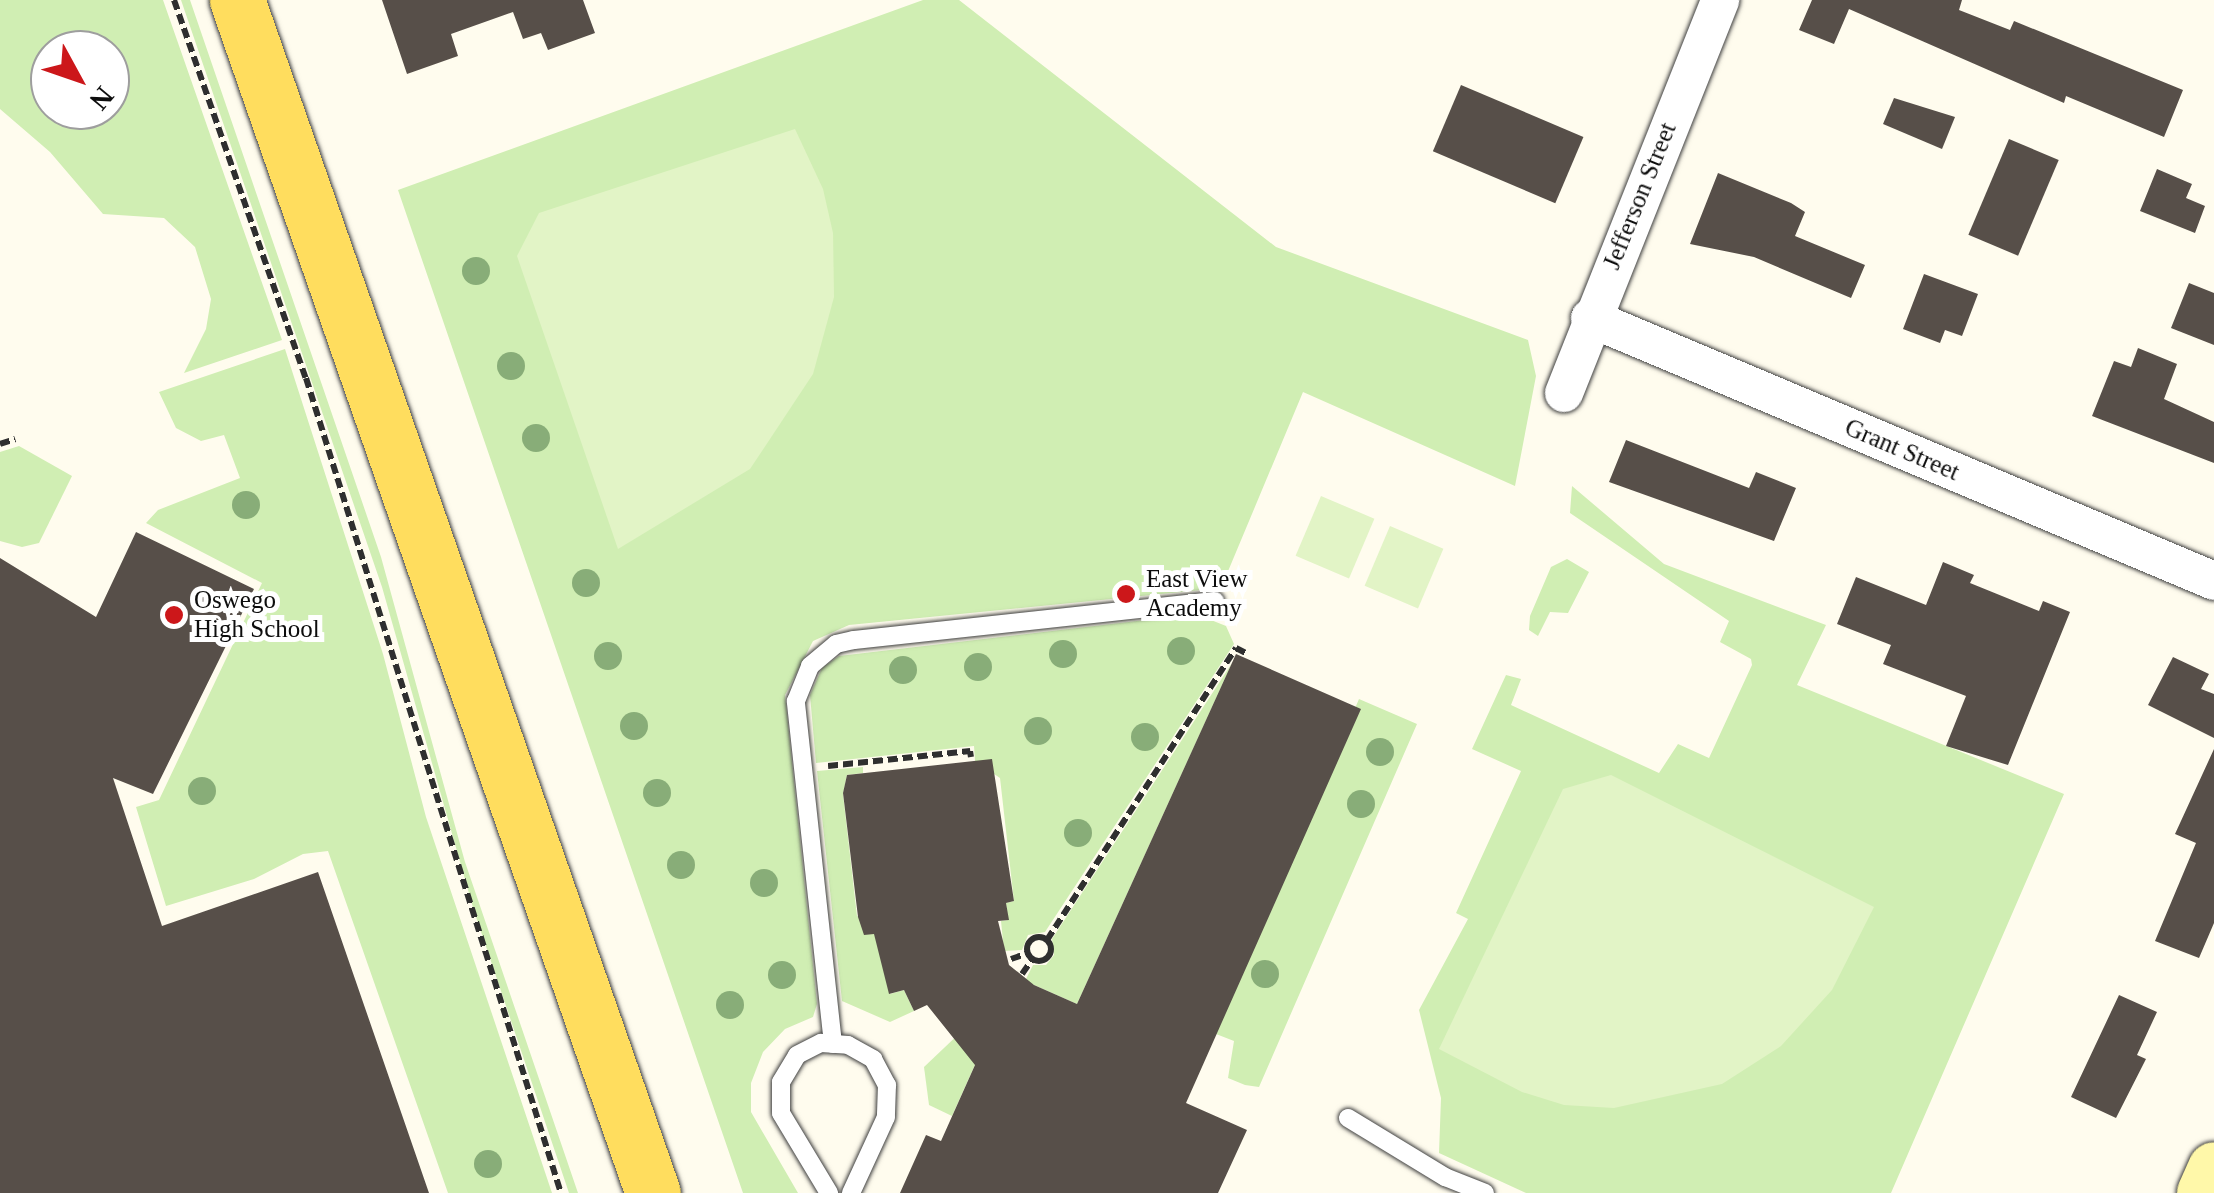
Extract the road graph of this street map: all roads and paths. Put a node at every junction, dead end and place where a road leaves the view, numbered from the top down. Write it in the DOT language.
graph roads {
  1 [pos="174,0"];
  2 [pos="238,0"];
  3 [pos="1720,0"];
  4 [pos="1590,318"];
  5 [pos="1564,393"];
  6 [pos="15,439"];
  7 [pos="0,444"];
  8 [pos="2214,581"];
  9 [pos="1215,601"];
  10 [pos="1246,653"];
  11 [pos="970,757"];
  12 [pos="802,769"];
  13 [pos="1047,940"];
  14 [pos="1030,956"];
  15 [pos="1011,959"];
  16 [pos="1022,974"];
  17 [pos="833,1044"];
  18 [pos="1348,1118"];
  19 [pos="2214,1168"];
  20 [pos="561,1193"];
  21 [pos="653,1193"];
  22 [pos="830,1193"];
  23 [pos="850,1193"];
  24 [pos="1485,1193"];
  25 [pos="2203,1193"];
  1 -- 20 [label="path"];
  2 -- 21 [label="main road"];
  3 -- 4 [label="street, Jefferson Street"];
  4 -- 5 [label="street, Jefferson Street"];
  4 -- 8 [label="street, Grant Street"];
  6 -- 7 [label="path"];
  9 -- 12 [label="lane"];
  10 -- 13 [label="path"];
  11 -- 12 [label="path"];
  12 -- 17 [label="lane"];
  13 -- 14 [label="path"];
  13 -- 14 [label="path"];
  14 -- 15 [label="path"];
  14 -- 16 [label="path"];
  17 -- 22 [label="lane"];
  17 -- 23 [label="lane"];
  18 -- 24 [label="lane"];
  19 -- 25 [label="main road"];
}
